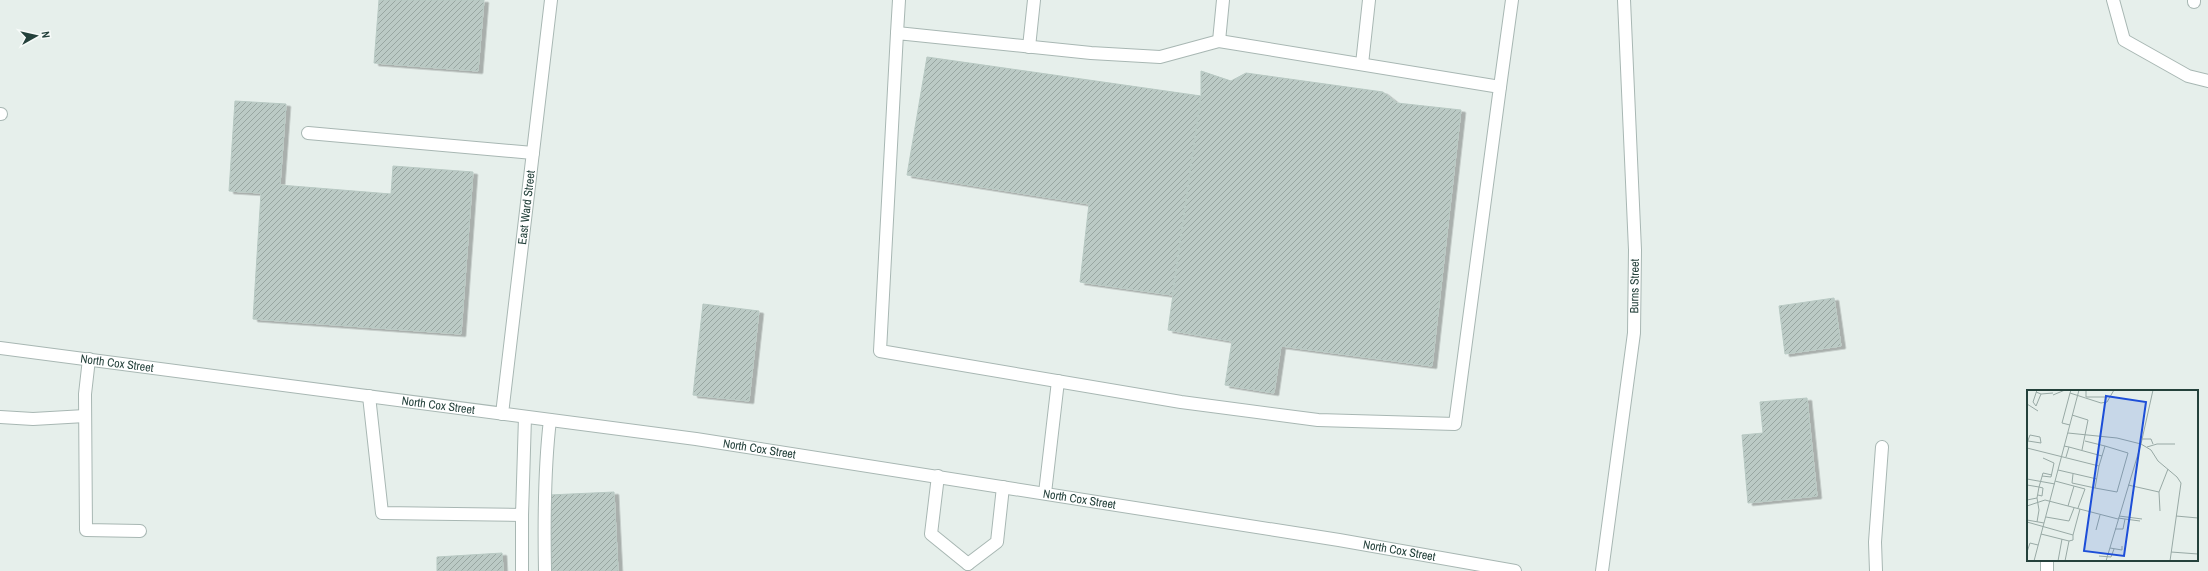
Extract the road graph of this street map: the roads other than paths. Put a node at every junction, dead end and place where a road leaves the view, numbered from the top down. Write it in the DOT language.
graph roads {
  1 [pos="551,0"];
  2 [pos="899,0"];
  3 [pos="1034,0"];
  4 [pos="1224,0"];
  5 [pos="1369,0"];
  6 [pos="1512,0"];
  7 [pos="1624,0"];
  8 [pos="2113,0"];
  9 [pos="897,33"];
  10 [pos="1219,40"];
  11 [pos="1029,47"];
  12 [pos="1362,64"];
  13 [pos="2208,81"];
  14 [pos="1500,87"];
  15 [pos="308,133"];
  16 [pos="533,153"];
  17 [pos="0,348"];
  18 [pos="89,359"];
  19 [pos="1058,381"];
  20 [pos="369,396"];
  21 [pos="502,414"];
  22 [pos="85,416"];
  23 [pos="0,417"];
  24 [pos="525,417"];
  25 [pos="550,420"];
  26 [pos="1882,447"];
  27 [pos="938,476"];
  28 [pos="1003,487"];
  29 [pos="1045,493"];
  30 [pos="522,516"];
  31 [pos="140,531"];
  32 [pos="968,568"];
  33 [pos="522,571"];
  34 [pos="545,571"];
  35 [pos="1515,571"];
  36 [pos="1602,571"];
  37 [pos="1876,571"];
  1 -- 16 [label="street, East Ward Street"];
  2 -- 9 [label="street"];
  3 -- 11 [label="street"];
  4 -- 10 [label="street"];
  5 -- 12 [label="street"];
  6 -- 14 [label="street"];
  7 -- 36 [label="street, Burns Street"];
  8 -- 13 [label="street"];
  9 -- 11 [label="street"];
  9 -- 19 [label="street"];
  10 -- 11 [label="street"];
  10 -- 12 [label="street"];
  12 -- 14 [label="street"];
  14 -- 19 [label="street"];
  15 -- 16 [label="street"];
  16 -- 21 [label="street, East Ward Street"];
  17 -- 18 [label="street, North Cox Street"];
  18 -- 20 [label="street, North Cox Street"];
  18 -- 22 [label="street"];
  19 -- 29 [label="street"];
  20 -- 21 [label="street, North Cox Street"];
  20 -- 30 [label="street"];
  21 -- 24 [label="street, North Cox Street"];
  22 -- 23 [label="street"];
  22 -- 31 [label="street"];
  24 -- 25 [label="street, North Cox Street"];
  24 -- 30 [label="street"];
  25 -- 27 [label="street, North Cox Street"];
  25 -- 34 [label="street"];
  26 -- 37 [label="street"];
  27 -- 28 [label="street, North Cox Street"];
  27 -- 32 [label="street"];
  28 -- 29 [label="street, North Cox Street"];
  28 -- 32 [label="street"];
  29 -- 35 [label="street, North Cox Street"];
  30 -- 33 [label="street"];
}
